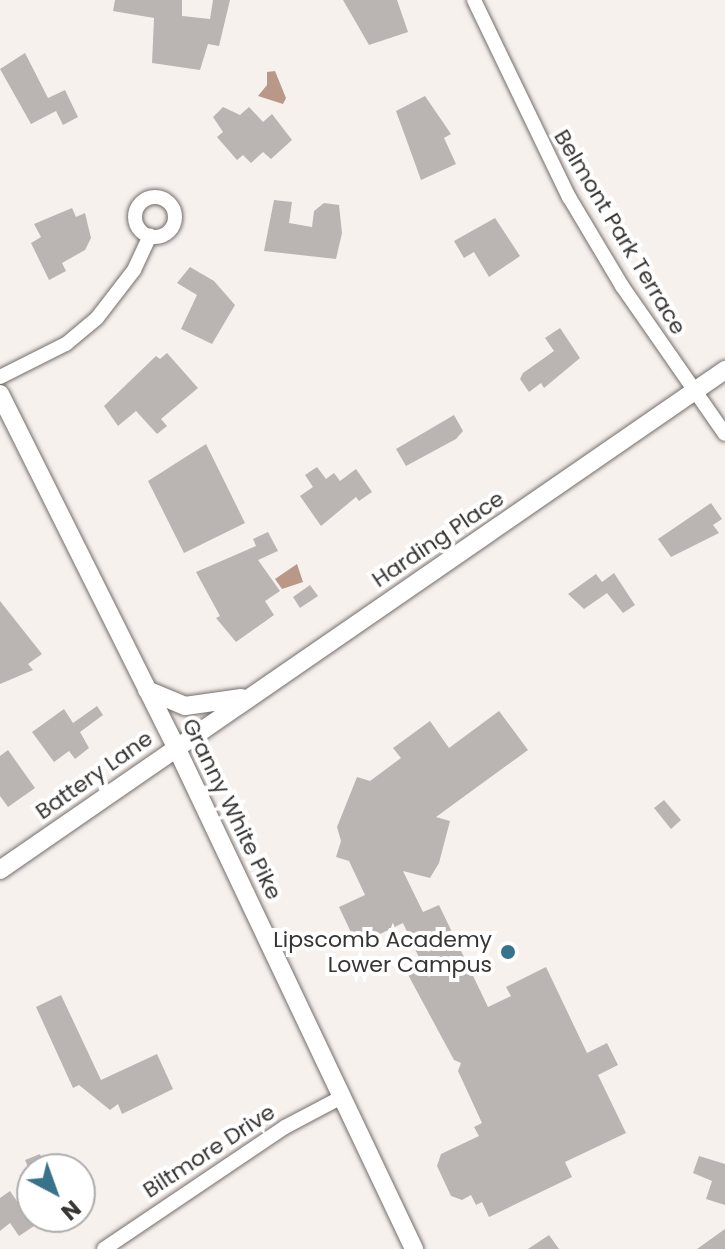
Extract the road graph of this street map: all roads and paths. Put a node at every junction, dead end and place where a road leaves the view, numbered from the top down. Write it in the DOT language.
graph roads {
  1 [pos="474,0"];
  2 [pos="150,236"];
  3 [pos="725,370"];
  4 [pos="0,377"];
  5 [pos="695,391"];
  6 [pos="0,394"];
  7 [pos="725,434"];
  8 [pos="147,690"];
  9 [pos="252,696"];
  10 [pos="176,747"];
  11 [pos="0,870"];
  12 [pos="342,1097"];
  13 [pos="104,1249"];
  14 [pos="414,1249"];
  1 -- 5 [label="street, Belmont Park Terrace"];
  2 -- 4 [label="street"];
  3 -- 5 [label="main road, Harding Place"];
  5 -- 7 [label="street, Belmont Park Terrace"];
  5 -- 9 [label="main road, Harding Place"];
  6 -- 8 [label="main road, Granny White Pike"];
  8 -- 9 [label="main road"];
  8 -- 10 [label="main road, Granny White Pike"];
  9 -- 10 [label="main road, Harding Place"];
  10 -- 11 [label="main road, Battery Lane"];
  10 -- 12 [label="main road, Granny White Pike"];
  12 -- 13 [label="street, Biltmore Drive"];
  12 -- 14 [label="main road, Granny White Pike"];
}
